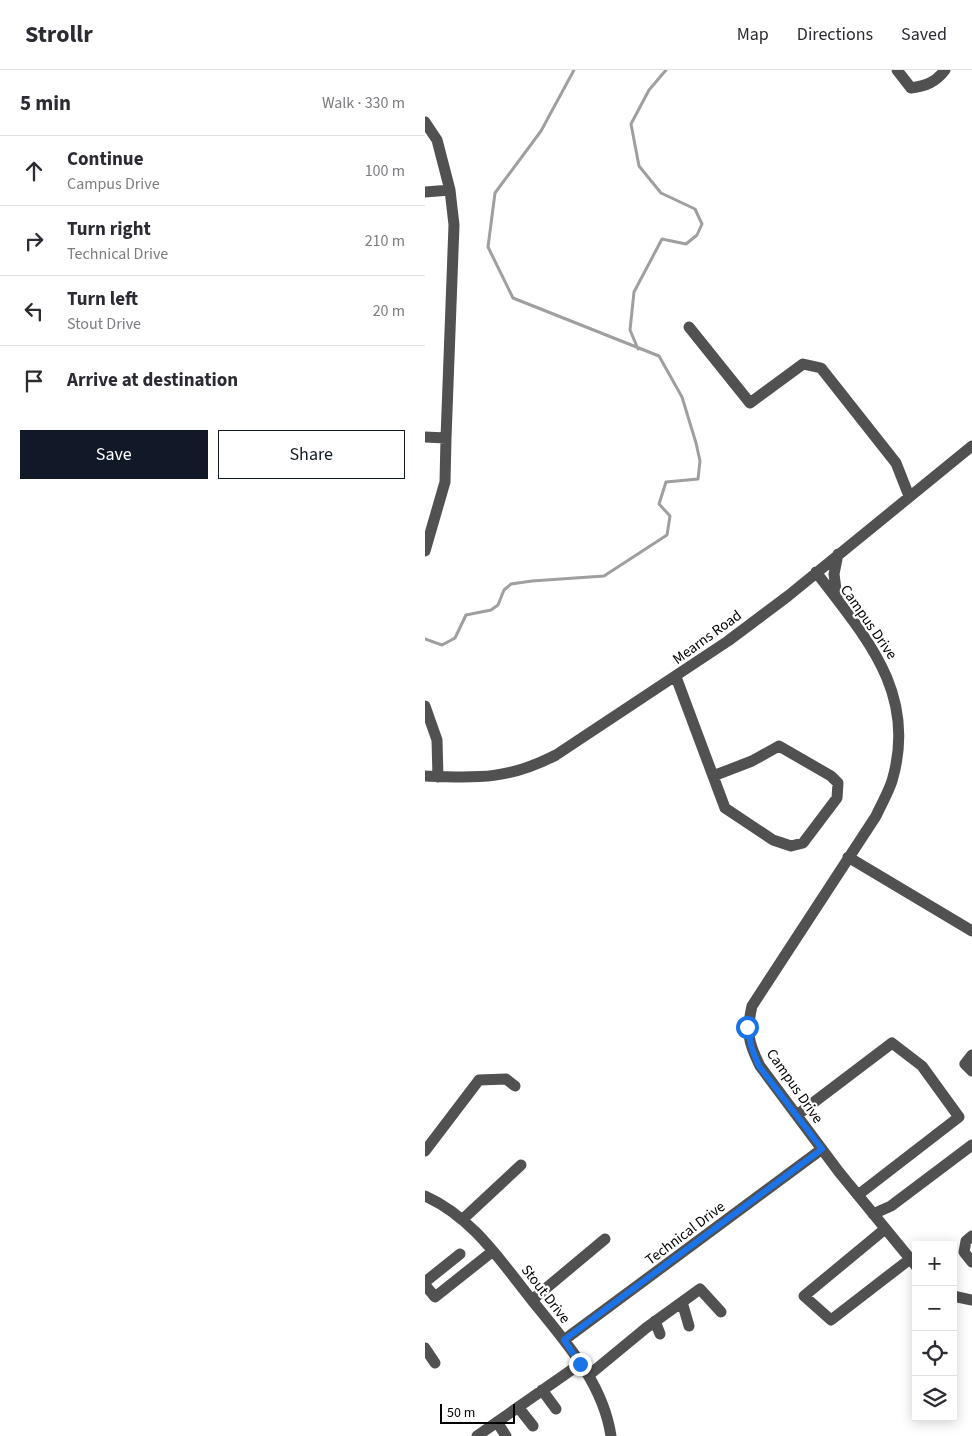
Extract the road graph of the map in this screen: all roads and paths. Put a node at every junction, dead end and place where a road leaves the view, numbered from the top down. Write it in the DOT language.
graph roads {
  1 [pos="897,70"];
  2 [pos="945,70"];
  3 [pos="425,122"];
  4 [pos="450,190"];
  5 [pos="425,192"];
  6 [pos="689,327"];
  7 [pos="425,437"];
  8 [pos="446,438"];
  9 [pos="972,446"];
  10 [pos="909,496"];
  11 [pos="425,551"];
  12 [pos="838,554"];
  13 [pos="816,572"];
  14 [pos="838,601"];
  15 [pos="676,678"];
  16 [pos="425,706"];
  17 [pos="425,776"];
  18 [pos="713,776"];
  19 [pos="438,777"];
  20 [pos="848,857"];
  21 [pos="972,931"];
  22 [pos="972,1055"];
  23 [pos="972,1071"];
  24 [pos="515,1086"];
  25 [pos="797,1116"];
  26 [pos="972,1145"];
  27 [pos="822,1149"];
  28 [pos="425,1151"];
  29 [pos="521,1165"];
  30 [pos="858,1195"];
  31 [pos="425,1196"];
  32 [pos="873,1214"];
  33 [pos="463,1219"];
  34 [pos="885,1229"];
  35 [pos="972,1236"];
  36 [pos="605,1239"];
  37 [pos="493,1251"];
  38 [pos="460,1254"];
  39 [pos="912,1261"];
  40 [pos="972,1262"];
  41 [pos="912,1263"];
  42 [pos="425,1283"];
  43 [pos="957,1297"];
  44 [pos="430,1300"];
  45 [pos="532,1300"];
  46 [pos="972,1300"];
  47 [pos="682,1302"];
  48 [pos="721,1312"];
  49 [pos="655,1321"];
  50 [pos="689,1326"];
  51 [pos="660,1334"];
  52 [pos="564,1340"];
  53 [pos="425,1348"];
  54 [pos="435,1364"];
  55 [pos="580,1364"];
  56 [pos="589,1375"];
  57 [pos="542,1390"];
  58 [pos="518,1407"];
  59 [pos="556,1409"];
  60 [pos="497,1422"];
  61 [pos="533,1426"];
  62 [pos="477,1436"];
  63 [pos="506,1436"];
  64 [pos="611,1436"];
  1 -- 2 [label="street"];
  3 -- 4 [label="street"];
  4 -- 5 [label="street"];
  4 -- 8 [label="street"];
  6 -- 10 [label="street"];
  7 -- 8 [label="street"];
  8 -- 11 [label="street"];
  9 -- 10 [label="street, Mearns Road"];
  10 -- 12 [label="street, Mearns Road"];
  12 -- 13 [label="street, Mearns Road"];
  12 -- 14 [label="street"];
  13 -- 14 [label="street, Campus Drive"];
  13 -- 15 [label="street, Mearns Road"];
  14 -- 20 [label="street, Campus Drive"];
  15 -- 18 [label="street"];
  15 -- 19 [label="street, Mearns Road"];
  16 -- 19 [label="street"];
  17 -- 19 [label="street, Mearns Road"];
  18 -- 18 [label="street"];
  20 -- 21 [label="street"];
  20 -- 25 [label="street, Campus Drive"];
  22 -- 23 [label="street"];
  24 -- 28 [label="street"];
  25 -- 27 [label="street, Campus Drive"];
  25 -- 30 [label="street"];
  26 -- 32 [label="street"];
  27 -- 30 [label="street, Campus Drive"];
  27 -- 52 [label="street, Technical Drive"];
  29 -- 33 [label="street"];
  30 -- 32 [label="street, Campus Drive"];
  31 -- 33 [label="street, Stout Drive"];
  32 -- 34 [label="street, Campus Drive"];
  33 -- 37 [label="street, Stout Drive"];
  34 -- 39 [label="street, Campus Drive"];
  34 -- 41 [label="street"];
  35 -- 40 [label="street"];
  36 -- 45 [label="street"];
  37 -- 44 [label="street"];
  37 -- 45 [label="street, Stout Drive"];
  38 -- 42 [label="street"];
  42 -- 44 [label="street"];
  43 -- 46 [label="street"];
  45 -- 52 [label="street, Stout Drive"];
  47 -- 48 [label="street"];
  47 -- 49 [label="street"];
  47 -- 50 [label="street"];
  49 -- 51 [label="street"];
  49 -- 56 [label="street"];
  52 -- 55 [label="street, Stout Drive"];
  53 -- 54 [label="street"];
  55 -- 56 [label="street, Stout Drive"];
  55 -- 57 [label="street"];
  56 -- 64 [label="street, Stout Drive"];
  57 -- 58 [label="street"];
  57 -- 59 [label="street"];
  58 -- 60 [label="street"];
  58 -- 61 [label="street"];
  60 -- 62 [label="street"];
  60 -- 63 [label="street"];
}
